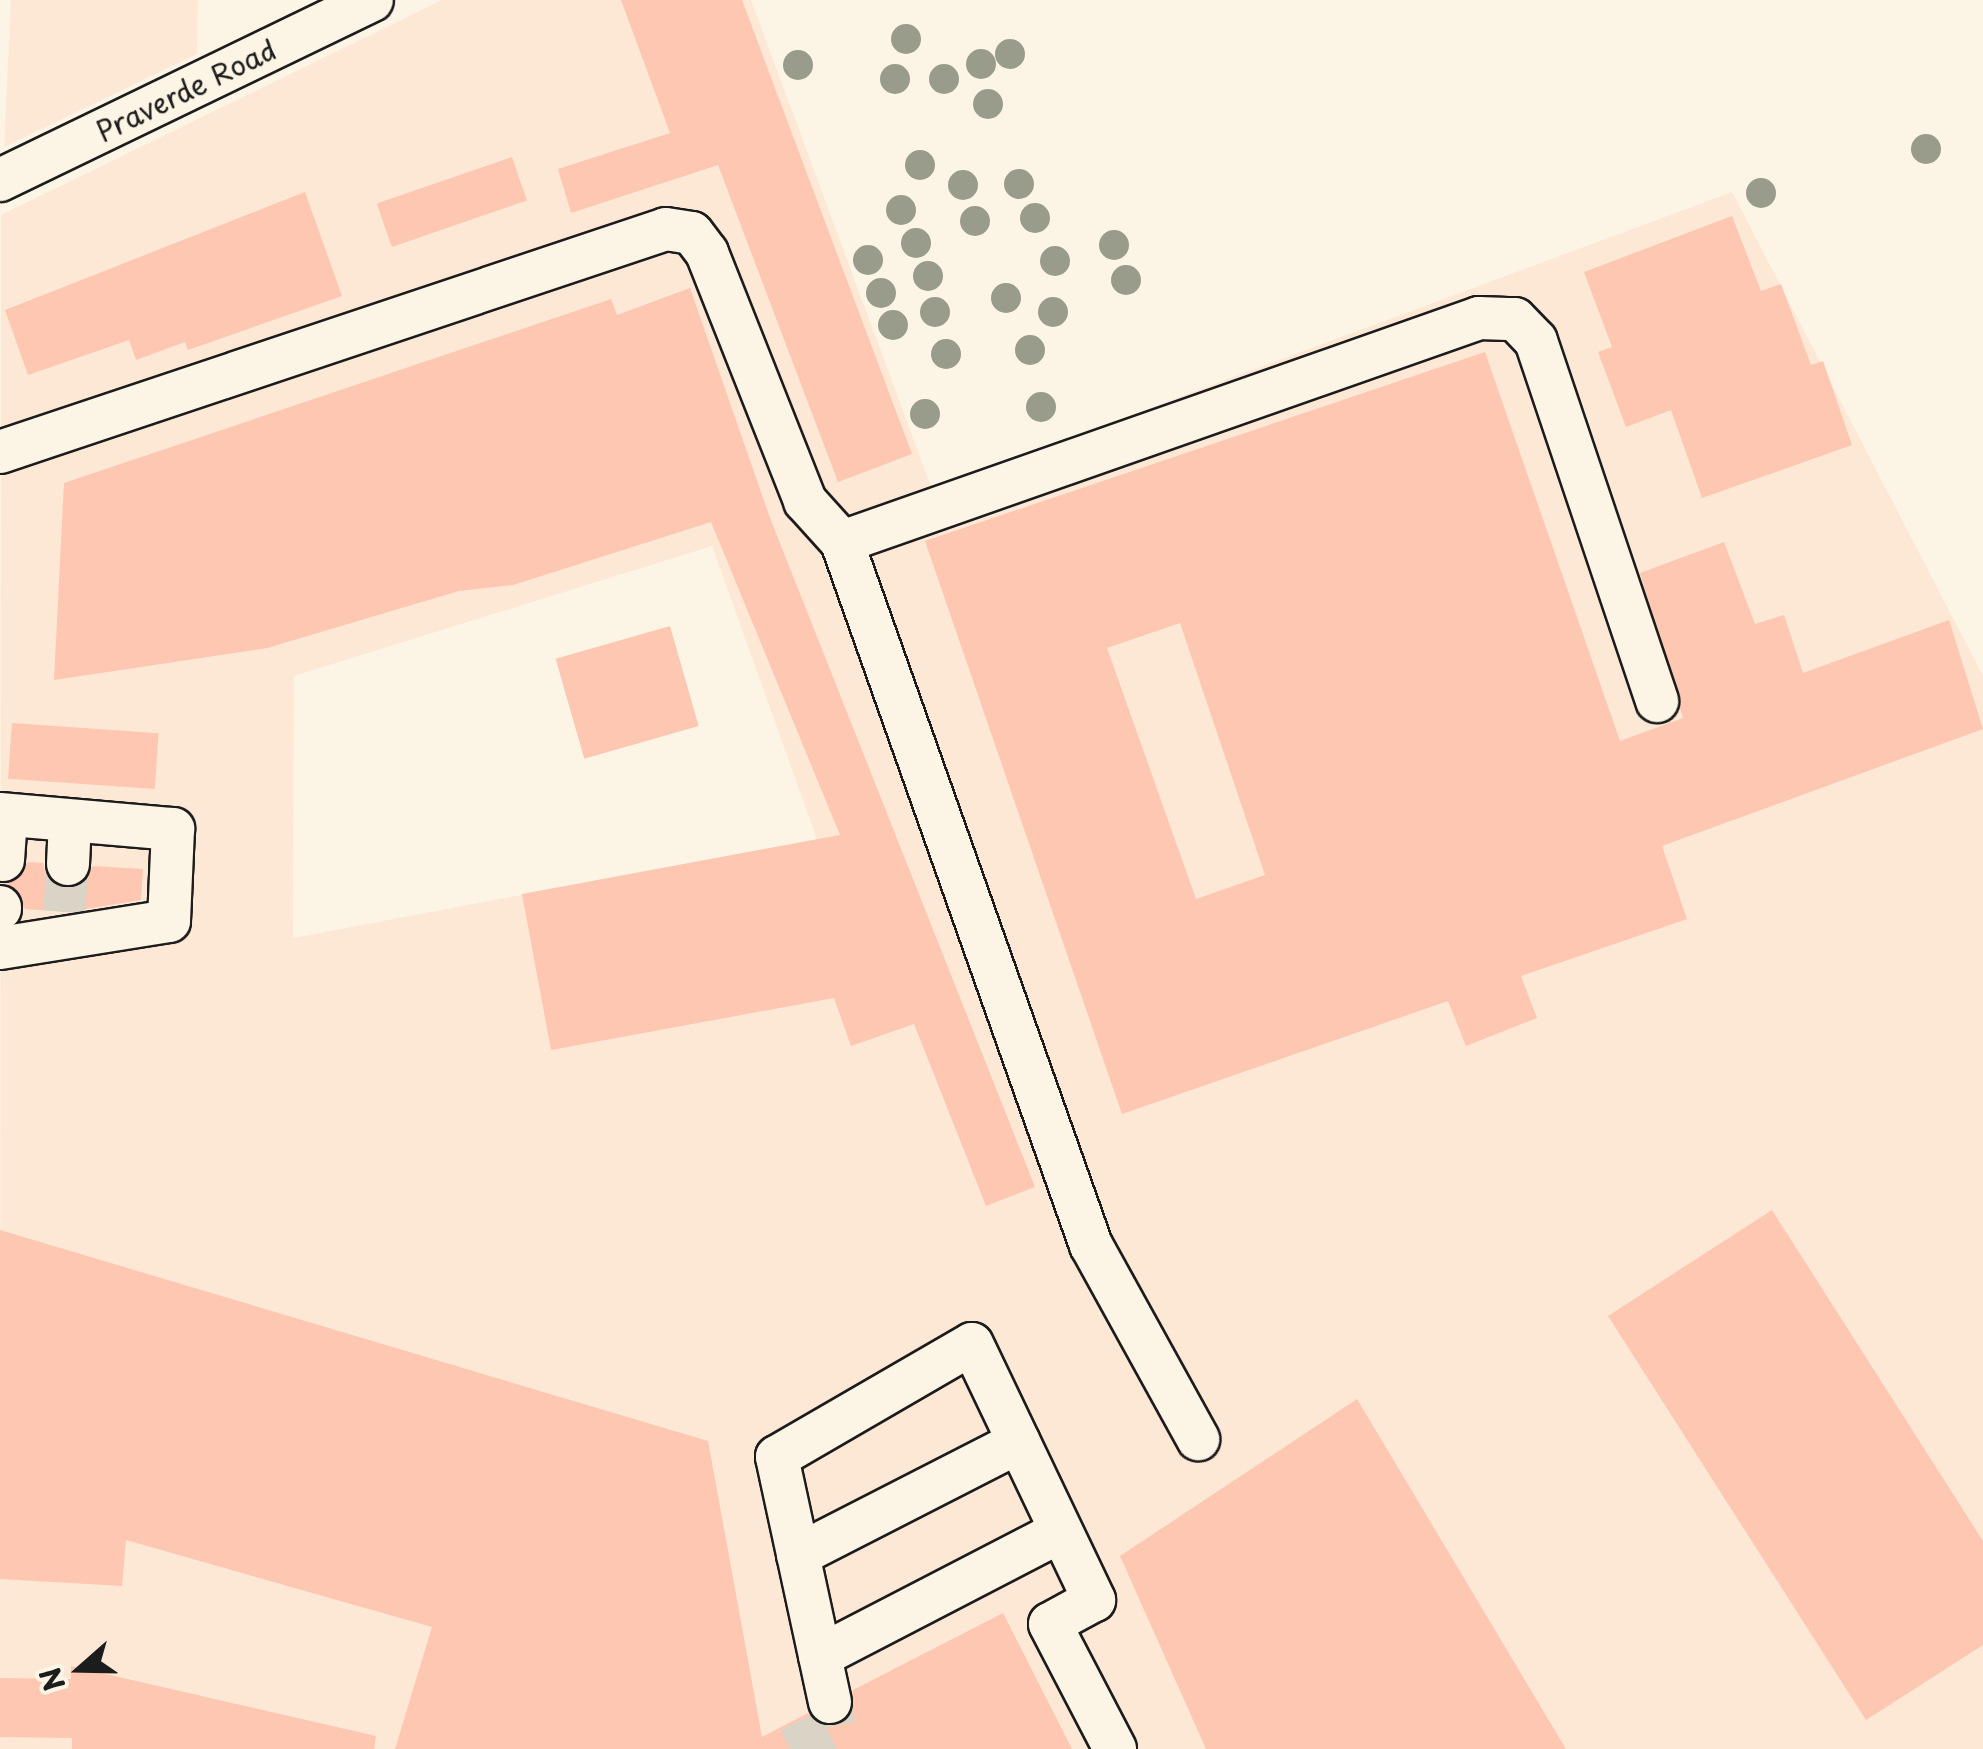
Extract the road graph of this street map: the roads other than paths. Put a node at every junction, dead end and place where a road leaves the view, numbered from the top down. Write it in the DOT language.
graph roads {
  1 [pos="372,0"];
  2 [pos="0,180"];
  3 [pos="0,452"];
  4 [pos="842,542"];
  5 [pos="1656,701"];
  6 [pos="3,816"];
  7 [pos="70,822"];
  8 [pos="3,860"];
  9 [pos="68,864"];
  10 [pos="0,948"];
  11 [pos="1198,1439"];
  12 [pos="1019,1442"];
  13 [pos="1061,1531"];
  14 [pos="798,1555"];
  15 [pos="820,1656"];
  16 [pos="830,1702"];
  17 [pos="1115,1749"];
  1 -- 2 [label="street, Praverde Road"];
  3 -- 4 [label="street"];
  4 -- 5 [label="street"];
  4 -- 11 [label="street"];
  6 -- 7 [label="street"];
  6 -- 8 [label="street"];
  7 -- 9 [label="street"];
  7 -- 10 [label="street"];
  12 -- 13 [label="street"];
  12 -- 14 [label="street"];
  12 -- 14 [label="street"];
  13 -- 15 [label="street"];
  13 -- 17 [label="street"];
  14 -- 15 [label="street"];
  15 -- 16 [label="street"];
}
